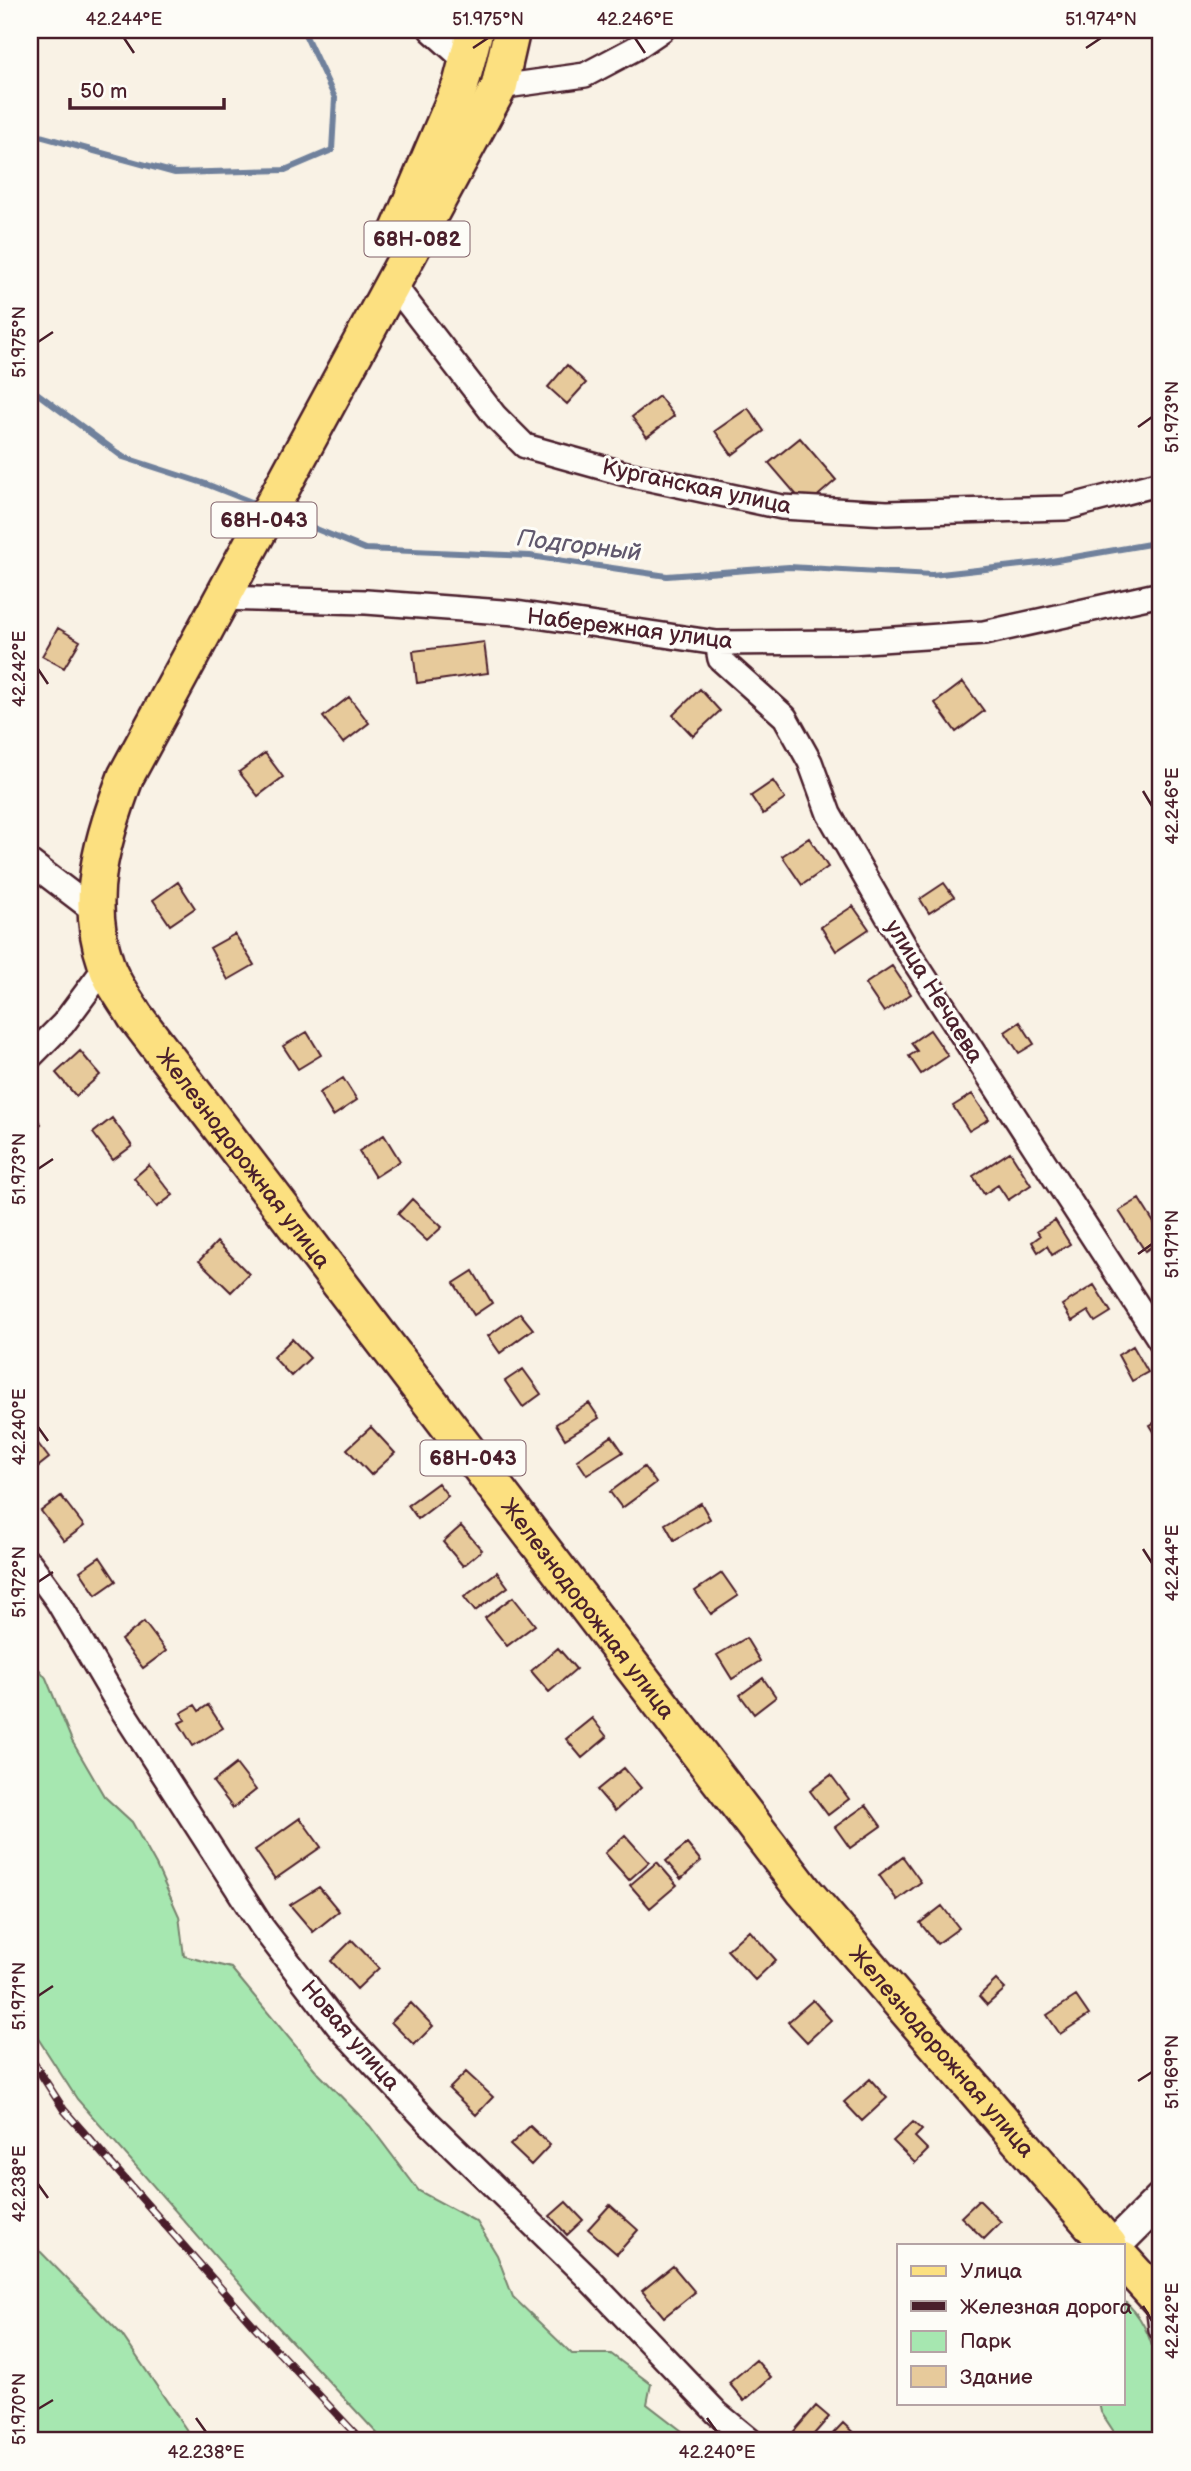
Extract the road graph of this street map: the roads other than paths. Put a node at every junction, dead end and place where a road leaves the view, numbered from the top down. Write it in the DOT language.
graph roads {
  1 [pos="431,30"];
  2 [pos="512,30"];
  3 [pos="662,30"];
  4 [pos="471,46"];
  5 [pos="499,87"];
  6 [pos="393,284"];
  7 [pos="308,443"];
  8 [pos="1161,483"];
  9 [pos="1161,594"];
  10 [pos="220,598"];
  11 [pos="717,643"];
  12 [pos="30,862"];
  13 [pos="93,909"];
  14 [pos="106,966"];
  15 [pos="30,1057"];
  16 [pos="1161,1342"];
  17 [pos="30,1563"];
  18 [pos="1161,2199"];
  19 [pos="1108,2244"];
  20 [pos="1116,2244"];
  21 [pos="1124,2261"];
  22 [pos="1160,2309"];
  23 [pos="751,2441"];
  1 -- 4 [label="street"];
  2 -- 5 [label="main road, 68Н-082"];
  3 -- 5 [label="street"];
  4 -- 7 [label="main road, 68Н-082"];
  5 -- 6 [label="main road, 68Н-082"];
  6 -- 7 [label="main road, 68Н-082"];
  6 -- 8 [label="street, Курганская улица"];
  7 -- 10 [label="main road, 68Н-043"];
  9 -- 11 [label="street, Набережная улица"];
  10 -- 11 [label="street, Набережная улица"];
  10 -- 13 [label="main road, Железнодорожная улица / 68Н-043"];
  11 -- 16 [label="street, улица Нечаева"];
  12 -- 13 [label="street"];
  13 -- 14 [label="main road, Железнодорожная улица / 68Н-043"];
  14 -- 15 [label="street"];
  14 -- 19 [label="main road, Железнодорожная улица / 68Н-043"];
  17 -- 23 [label="street, Новая улица"];
  18 -- 20 [label="main road"];
  21 -- 22 [label="main road"];
}
